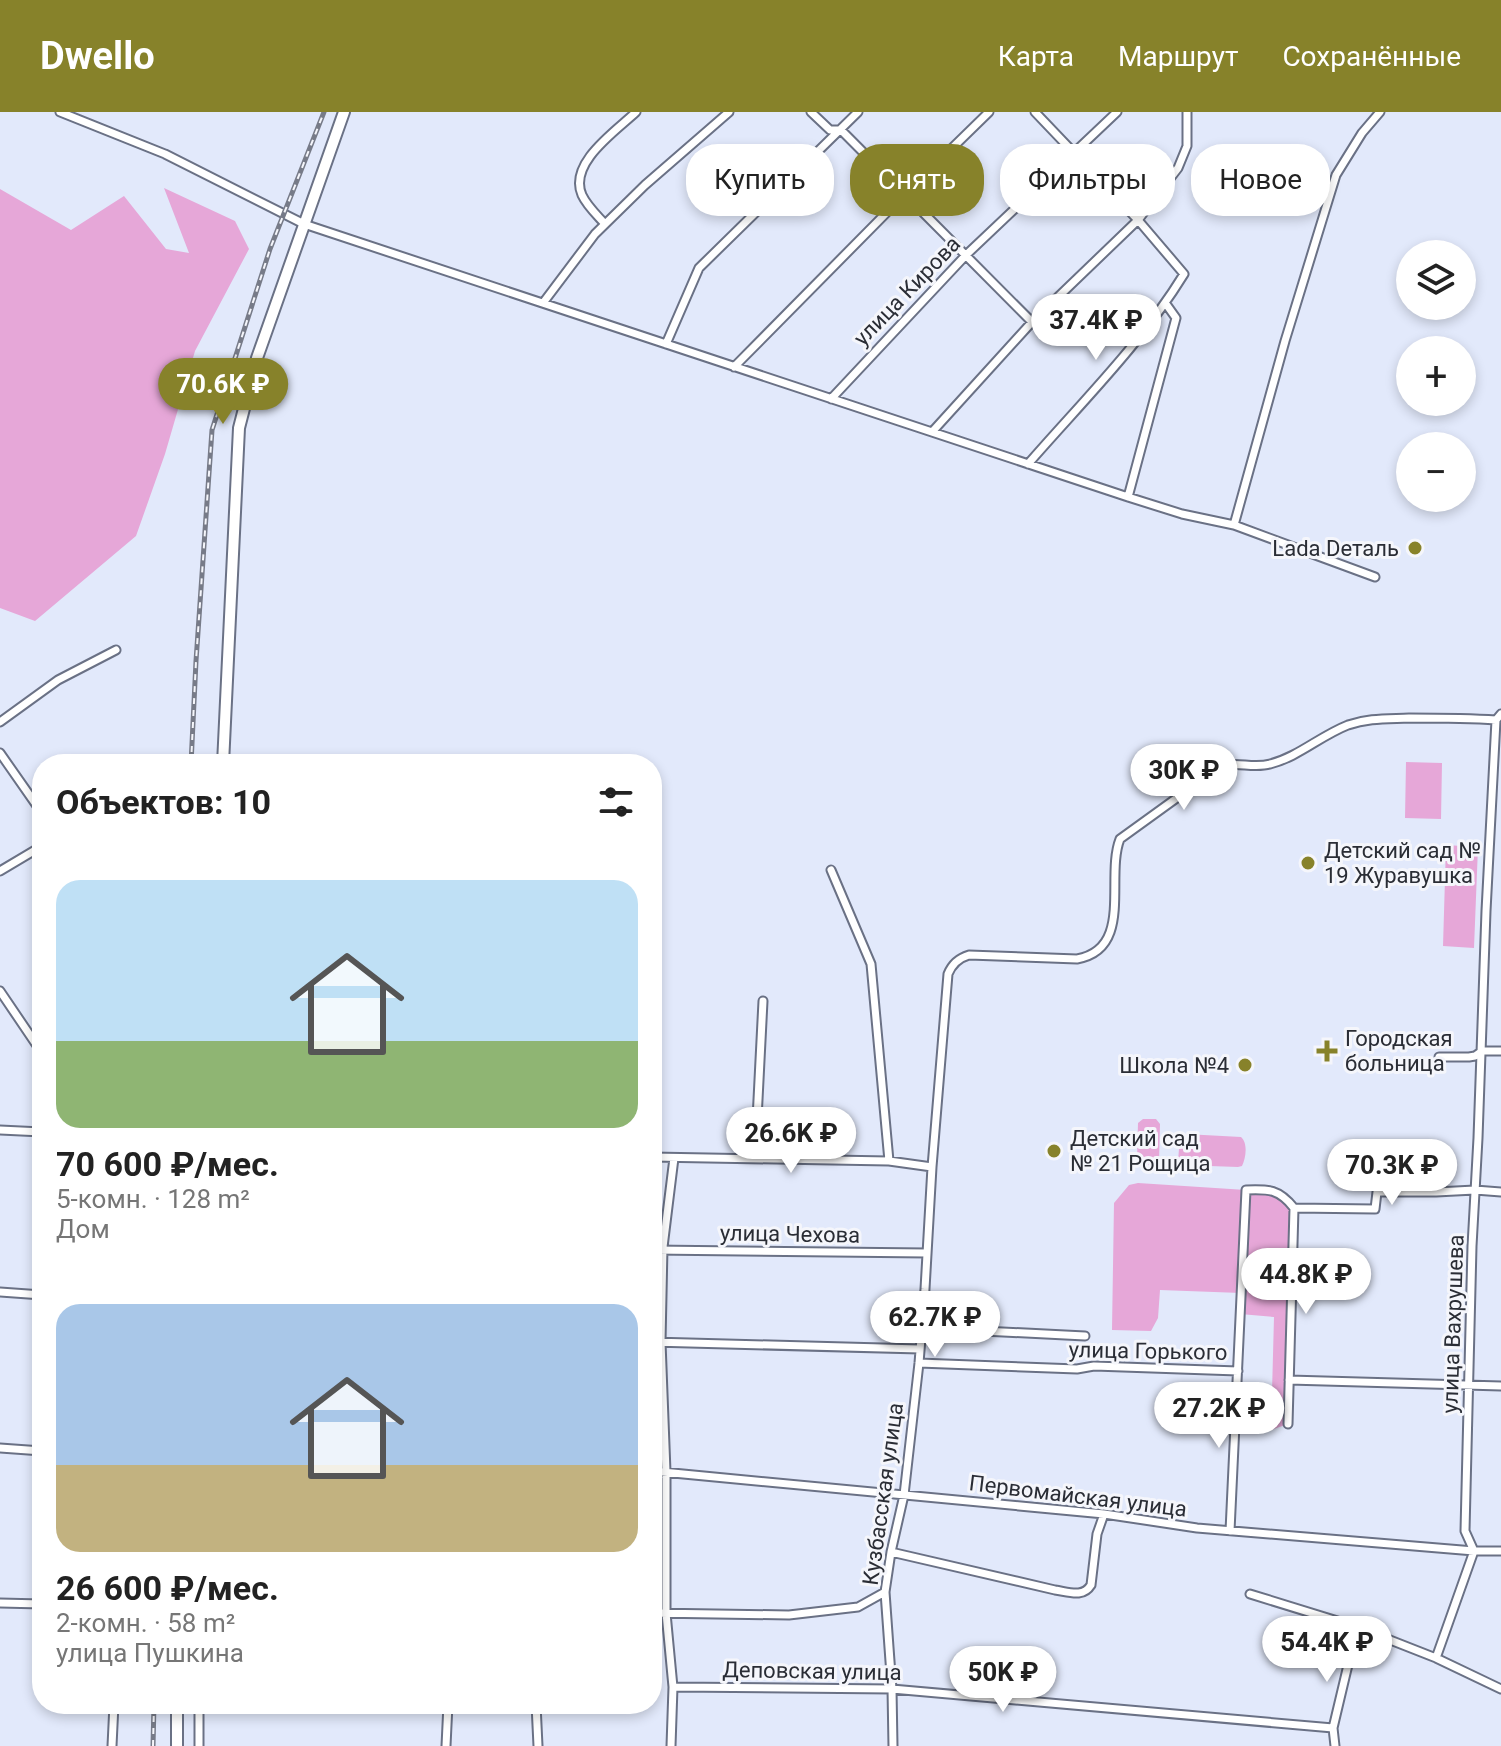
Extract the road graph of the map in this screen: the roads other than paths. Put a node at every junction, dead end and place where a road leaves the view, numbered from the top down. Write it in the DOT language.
graph roads {
  1 [pos="60,112"];
  2 [pos="344,112"];
  3 [pos="636,112"];
  4 [pos="729,112"];
  5 [pos="811,112"];
  6 [pos="858,112"];
  7 [pos="989,112"];
  8 [pos="1035,112"];
  9 [pos="1117,112"];
  10 [pos="1187,112"];
  11 [pos="1380,112"];
  12 [pos="841,130"];
  13 [pos="855,144"];
  14 [pos="956,144"];
  15 [pos="1065,144"];
  16 [pos="1082,144"];
  17 [pos="883,216"];
  18 [pos="926,216"];
  19 [pos="1007,216"];
  20 [pos="1134,216"];
  21 [pos="1138,220"];
  22 [pos="304,224"];
  23 [pos="605,224"];
  24 [pos="966,255"];
  25 [pos="543,303"];
  26 [pos="1166,304"];
  27 [pos="1032,322"];
  28 [pos="666,344"];
  29 [pos="734,367"];
  30 [pos="831,399"];
  31 [pos="932,432"];
  32 [pos="1028,464"];
  33 [pos="1128,497"];
  34 [pos="1234,525"];
  35 [pos="1375,577"];
  36 [pos="116,650"];
  37 [pos="1498,717"];
  38 [pos="0,722"];
  39 [pos="0,753"];
  40 [pos="223,754"];
  41 [pos="32,799"];
  42 [pos="32,852"];
  43 [pos="831,870"];
  44 [pos="0,871"];
  45 [pos="0,991"];
  46 [pos="763,1001"];
  47 [pos="32,1038"];
  48 [pos="1482,1051"];
  49 [pos="1501,1051"];
  50 [pos="1439,1057"];
  51 [pos="0,1130"];
  52 [pos="32,1132"];
  53 [pos="662,1157"];
  54 [pos="674,1158"];
  55 [pos="755,1159"];
  56 [pos="889,1161"];
  57 [pos="932,1167"];
  58 [pos="1475,1190"];
  59 [pos="1501,1192"];
  60 [pos="1294,1208"];
  61 [pos="663,1251"];
  62 [pos="927,1253"];
  63 [pos="662,1264"];
  64 [pos="0,1292"];
  65 [pos="32,1294"];
  66 [pos="922,1328"];
  67 [pos="1085,1336"];
  68 [pos="662,1342"];
  69 [pos="920,1349"];
  70 [pos="919,1363"];
  71 [pos="1238,1371"];
  72 [pos="1289,1380"];
  73 [pos="1470,1385"];
  74 [pos="1501,1386"];
  75 [pos="662,1420"];
  76 [pos="1288,1424"];
  77 [pos="0,1448"];
  78 [pos="32,1450"];
  79 [pos="662,1472"];
  80 [pos="666,1472"];
  81 [pos="904,1495"];
  82 [pos="1104,1514"];
  83 [pos="1230,1531"];
  84 [pos="1474,1551"];
  85 [pos="1501,1551"];
  86 [pos="891,1552"];
  87 [pos="885,1592"];
  88 [pos="1250,1594"];
  89 [pos="0,1603"];
  90 [pos="32,1604"];
  91 [pos="662,1613"];
  92 [pos="666,1613"];
  93 [pos="1357,1627"];
  94 [pos="1436,1658"];
  95 [pos="673,1687"];
  96 [pos="892,1689"];
  97 [pos="1501,1689"];
  98 [pos="114,1714"];
  99 [pos="177,1714"];
  100 [pos="199,1714"];
  101 [pos="448,1714"];
  102 [pos="536,1714"];
  103 [pos="1333,1728"];
  104 [pos="1336,1745"];
  105 [pos="112,1746"];
  106 [pos="177,1746"];
  107 [pos="199,1746"];
  108 [pos="446,1746"];
  109 [pos="538,1746"];
  110 [pos="671,1746"];
  111 [pos="893,1746"];
  1 -- 22 [label="street"];
  2 -- 22 [label="street"];
  3 -- 23 [label="street"];
  4 -- 23 [label="street"];
  5 -- 12 [label="street"];
  6 -- 12 [label="street"];
  7 -- 14 [label="street"];
  8 -- 15 [label="street"];
  9 -- 16 [label="street, улица Кирова"];
  10 -- 21 [label="street"];
  11 -- 34 [label="street"];
  12 -- 13 [label="street"];
  12 -- 28 [label="street"];
  17 -- 29 [label="street"];
  18 -- 24 [label="street"];
  19 -- 24 [label="street, улица Кирова"];
  20 -- 21 [label="street"];
  21 -- 26 [label="street"];
  21 -- 27 [label="street"];
  22 -- 25 [label="street"];
  22 -- 40 [label="street"];
  23 -- 25 [label="street"];
  24 -- 27 [label="street"];
  24 -- 30 [label="street, улица Кирова"];
  25 -- 28 [label="street"];
  26 -- 32 [label="street"];
  26 -- 33 [label="street"];
  27 -- 31 [label="street"];
  28 -- 29 [label="street"];
  29 -- 30 [label="street"];
  30 -- 31 [label="street"];
  31 -- 32 [label="street"];
  32 -- 33 [label="street"];
  33 -- 34 [label="street"];
  34 -- 35 [label="street"];
  36 -- 38 [label="street"];
  37 -- 48 [label="street, улица Вахрушева"];
  37 -- 57 [label="street, Кузбасская улица"];
  39 -- 41 [label="street"];
  42 -- 44 [label="street"];
  43 -- 56 [label="street"];
  45 -- 47 [label="street"];
  46 -- 55 [label="street"];
  48 -- 49 [label="street"];
  48 -- 50 [label="street"];
  48 -- 58 [label="street, улица Вахрушева"];
  51 -- 52 [label="street"];
  53 -- 54 [label="street"];
  54 -- 55 [label="street"];
  54 -- 61 [label="street"];
  55 -- 56 [label="street"];
  56 -- 57 [label="street"];
  57 -- 62 [label="street, Кузбасская улица"];
  58 -- 59 [label="street"];
  58 -- 60 [label="street"];
  58 -- 73 [label="street, улица Вахрушева"];
  60 -- 71 [label="street, улица Горького"];
  60 -- 72 [label="street"];
  61 -- 62 [label="street, улица Чехова"];
  61 -- 63 [label="street"];
  62 -- 66 [label="street, Кузбасская улица"];
  64 -- 65 [label="street"];
  66 -- 67 [label="street"];
  66 -- 69 [label="street, Кузбасская улица"];
  68 -- 69 [label="street"];
  69 -- 70 [label="street, Кузбасская улица"];
  70 -- 71 [label="street, улица Горького"];
  70 -- 81 [label="street, Кузбасская улица"];
  71 -- 83 [label="street"];
  72 -- 73 [label="street"];
  72 -- 76 [label="street"];
  73 -- 74 [label="street"];
  73 -- 84 [label="street, улица Вахрушева"];
  75 -- 80 [label="street"];
  77 -- 78 [label="street"];
  79 -- 80 [label="street, Первомайская улица"];
  80 -- 81 [label="street, Первомайская улица"];
  80 -- 92 [label="street"];
  81 -- 82 [label="street, Первомайская улица"];
  81 -- 86 [label="street, Кузбасская улица"];
  82 -- 83 [label="street, Первомайская улица"];
  82 -- 86 [label="street"];
  83 -- 84 [label="street, Первомайская улица"];
  84 -- 85 [label="street, Первомайская улица"];
  84 -- 94 [label="street"];
  86 -- 87 [label="street, Кузбасская улица"];
  87 -- 92 [label="street"];
  87 -- 96 [label="street, Кузбасская улица"];
  88 -- 93 [label="street"];
  89 -- 90 [label="street"];
  91 -- 92 [label="street"];
  92 -- 95 [label="street"];
  93 -- 94 [label="street"];
  93 -- 103 [label="street"];
  94 -- 97 [label="street"];
  95 -- 96 [label="street, Деповская улица"];
  95 -- 110 [label="street"];
  96 -- 103 [label="street, Деповская улица"];
  96 -- 111 [label="street, Кузбасская улица"];
  98 -- 105 [label="street"];
  99 -- 106 [label="street"];
  100 -- 107 [label="street"];
  101 -- 108 [label="street"];
  102 -- 109 [label="street"];
  103 -- 104 [label="street"];
}
